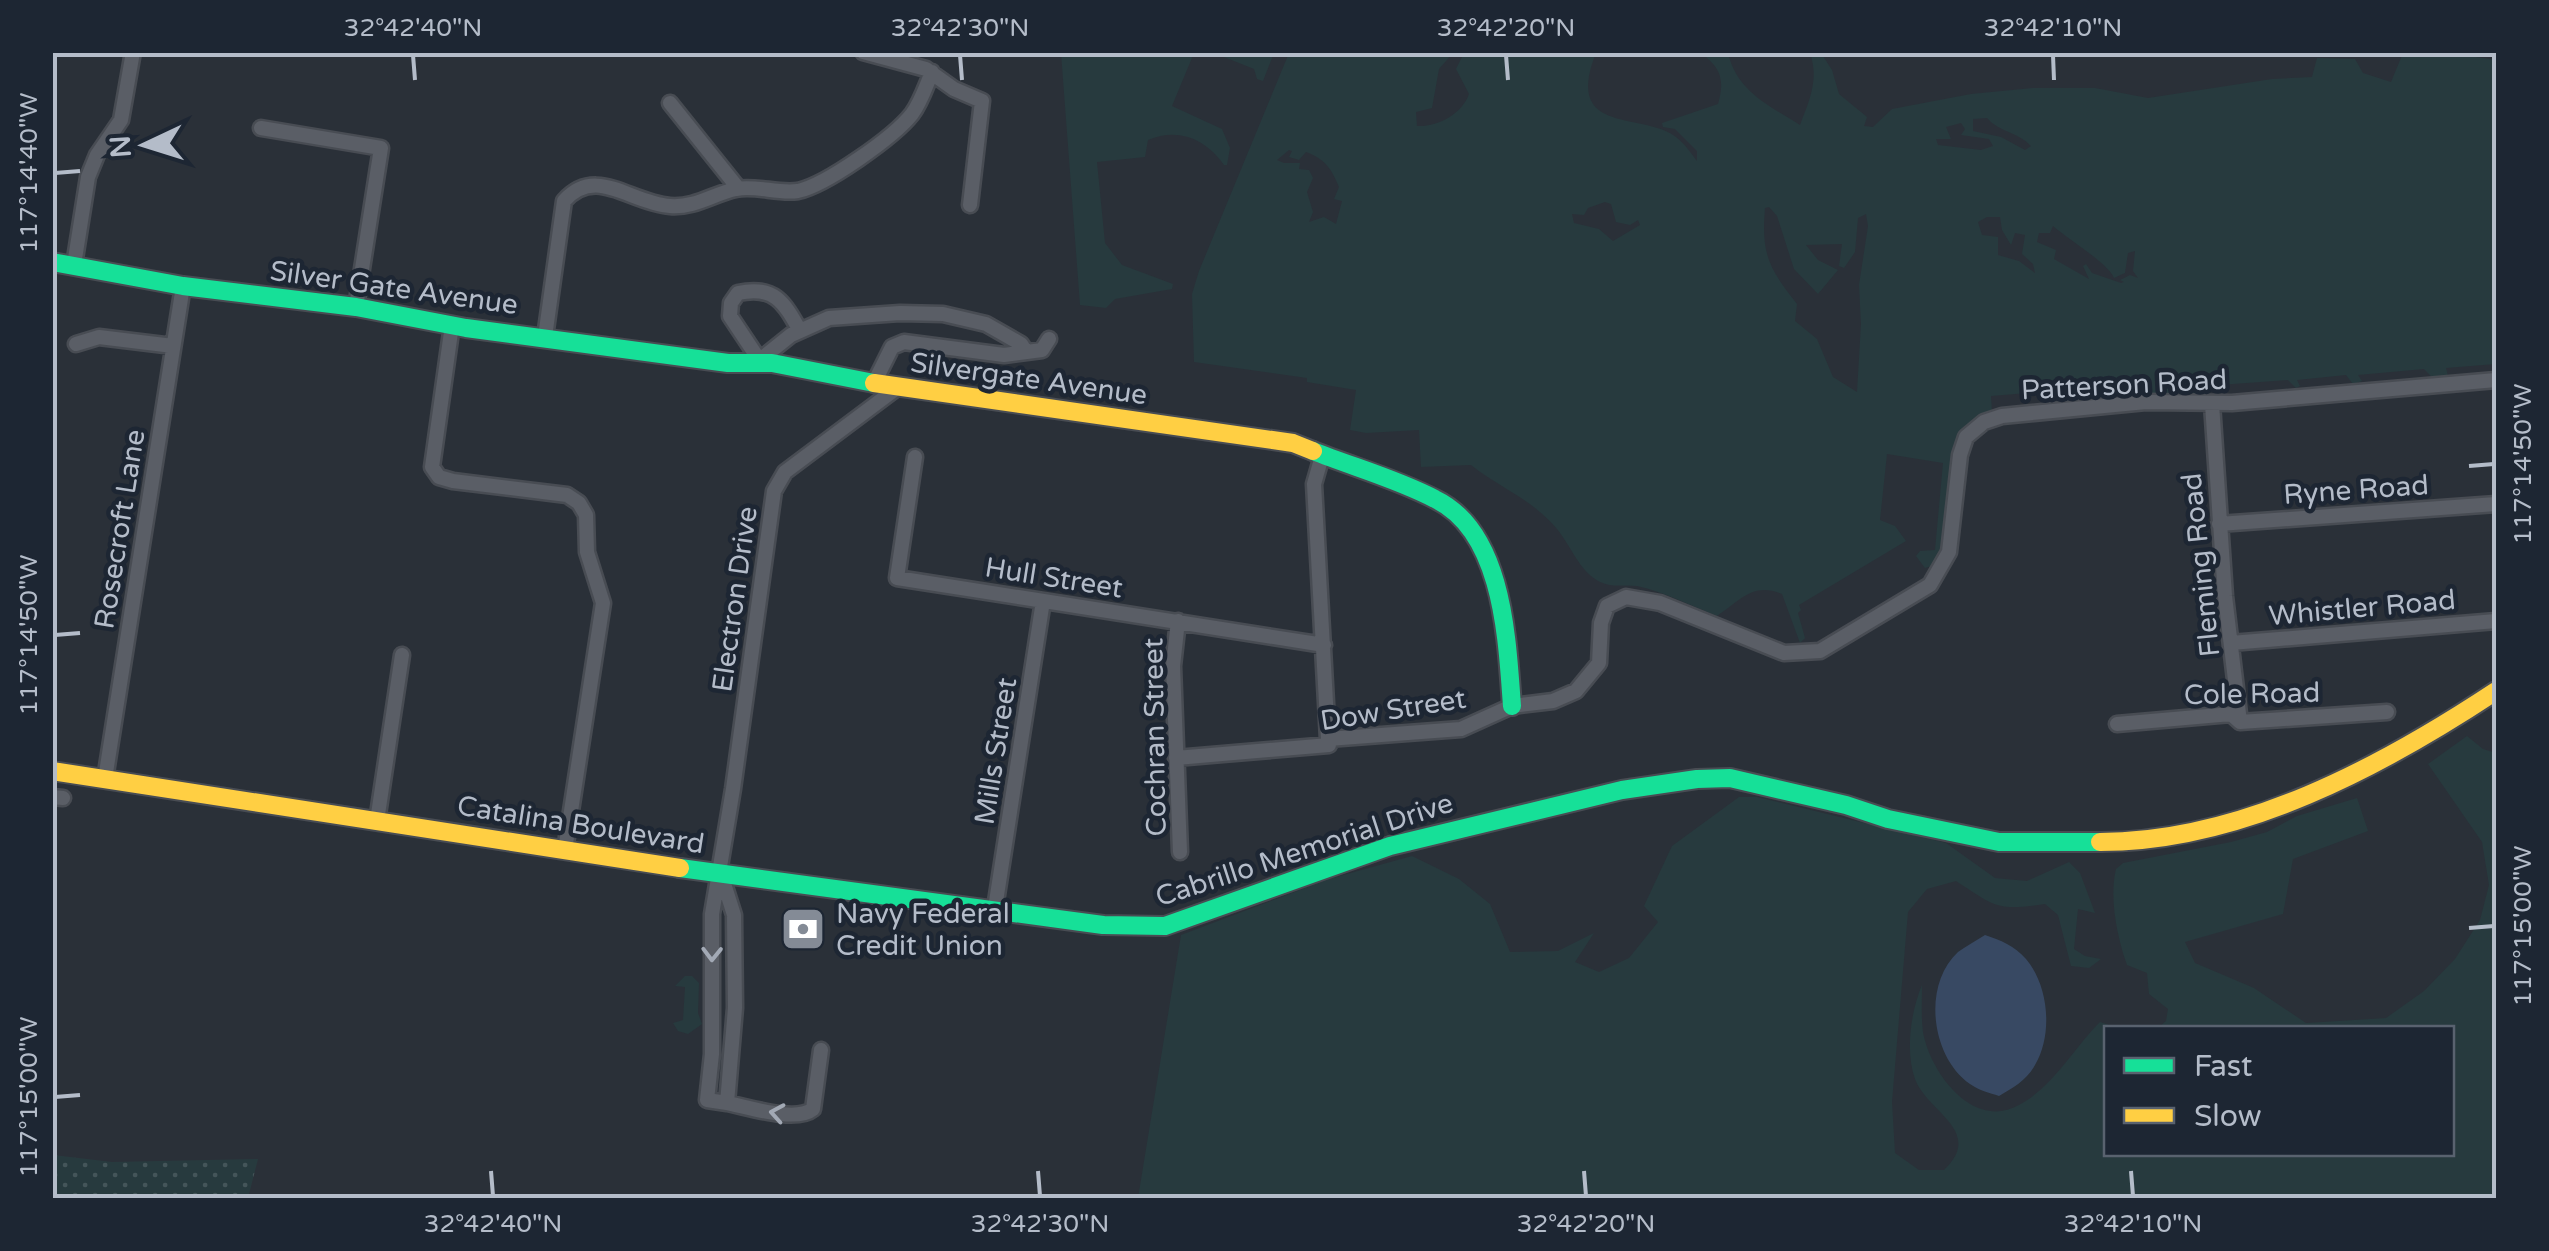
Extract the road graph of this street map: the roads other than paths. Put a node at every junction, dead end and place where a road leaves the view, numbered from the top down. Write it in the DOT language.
graph roads {
  1 [pos="133,52"];
  2 [pos="863,52"];
  3 [pos="932,72"];
  4 [pos="670,103"];
  5 [pos="260,128"];
  6 [pos="738,188"];
  7 [pos="970,205"];
  8 [pos="52,262"];
  9 [pos="74,266"];
  10 [pos="183,286"];
  11 [pos="356,306"];
  12 [pos="452,326"];
  13 [pos="800,331"];
  14 [pos="545,337"];
  15 [pos="1049,340"];
  16 [pos="76,344"];
  17 [pos="173,346"];
  18 [pos="1026,352"];
  19 [pos="758,362"];
  20 [pos="728,363"];
  21 [pos="2496,380"];
  22 [pos="874,383"];
  23 [pos="897,388"];
  24 [pos="2212,404"];
  25 [pos="1322,456"];
  26 [pos="915,457"];
  27 [pos="2496,504"];
  28 [pos="2219,524"];
  29 [pos="1043,601"];
  30 [pos="1178,621"];
  31 [pos="2496,621"];
  32 [pos="2231,643"];
  33 [pos="1324,645"];
  34 [pos="402,655"];
  35 [pos="1599,663"];
  36 [pos="2496,692"];
  37 [pos="1512,706"];
  38 [pos="2388,712"];
  39 [pos="2240,722"];
  40 [pos="2117,724"];
  41 [pos="1328,739"];
  42 [pos="1176,758"];
  43 [pos="52,770"];
  44 [pos="106,779"];
  45 [pos="376,821"];
  46 [pos="565,850"];
  47 [pos="1180,852"];
  48 [pos="720,874"];
  49 [pos="994,908"];
  50 [pos="1103,924"];
  51 [pos="821,1050"];
  52 [pos="726,1103"];
  1 -- 9 [label="street"];
  2 -- 3 [label="street"];
  3 -- 6 [label="street"];
  3 -- 7 [label="street"];
  4 -- 6 [label="street"];
  5 -- 11 [label="street"];
  6 -- 14 [label="street"];
  8 -- 9 [label="main road, Silver Gate Avenue"];
  9 -- 10 [label="main road, Silver Gate Avenue"];
  10 -- 11 [label="main road, Silver Gate Avenue"];
  10 -- 17 [label="street, Rosecroft Lane"];
  11 -- 12 [label="main road, Silver Gate Avenue"];
  12 -- 14 [label="main road, Silver Gate Avenue"];
  12 -- 46 [label="street"];
  13 -- 18 [label="street"];
  13 -- 19 [label="street"];
  13 -- 19 [label="street"];
  14 -- 20 [label="main road, Silver Gate Avenue"];
  15 -- 18 [label="street"];
  16 -- 17 [label="street"];
  17 -- 44 [label="street, Rosecroft Lane"];
  18 -- 22 [label="street"];
  19 -- 20 [label="main road, Silvergate Avenue"];
  19 -- 22 [label="main road, Silvergate Avenue"];
  21 -- 24 [label="street, Patterson Road"];
  22 -- 23 [label="main road, Silvergate Avenue"];
  23 -- 25 [label="main road, Silvergate Avenue"];
  23 -- 48 [label="street, Electron Drive"];
  24 -- 28 [label="street, Fleming Road"];
  24 -- 35 [label="street, Patterson Road"];
  25 -- 33 [label="street"];
  25 -- 37 [label="main road"];
  26 -- 29 [label="street, Hull Street"];
  27 -- 28 [label="street, Ryne Road"];
  28 -- 32 [label="street, Fleming Road"];
  29 -- 30 [label="street, Hull Street"];
  29 -- 49 [label="street, Mills Street"];
  30 -- 33 [label="street, Hull Street"];
  30 -- 42 [label="street, Cochran Street"];
  31 -- 32 [label="street, Whistler Road"];
  32 -- 39 [label="street, Fleming Road"];
  33 -- 41 [label="street"];
  34 -- 45 [label="street"];
  35 -- 37 [label="street, Dow Street"];
  36 -- 50 [label="main road, Cabrillo Memorial Drive"];
  37 -- 41 [label="street, Dow Street"];
  38 -- 39 [label="street, Cole Road"];
  39 -- 40 [label="street, Cole Road"];
  41 -- 42 [label="street, Dow Street"];
  42 -- 47 [label="street, Cochran Street"];
  43 -- 44 [label="main road, Catalina Boulevard"];
  44 -- 45 [label="main road, Catalina Boulevard"];
  45 -- 46 [label="main road, Catalina Boulevard"];
  46 -- 48 [label="main road, Catalina Boulevard"];
  48 -- 49 [label="main road, Catalina Boulevard"];
  48 -- 52 [label="street, Electron Drive"];
  48 -- 52 [label="street, Electron Drive, one-way"];
  49 -- 50 [label="main road, Catalina Boulevard"];
  51 -- 52 [label="street, one-way"];
}
